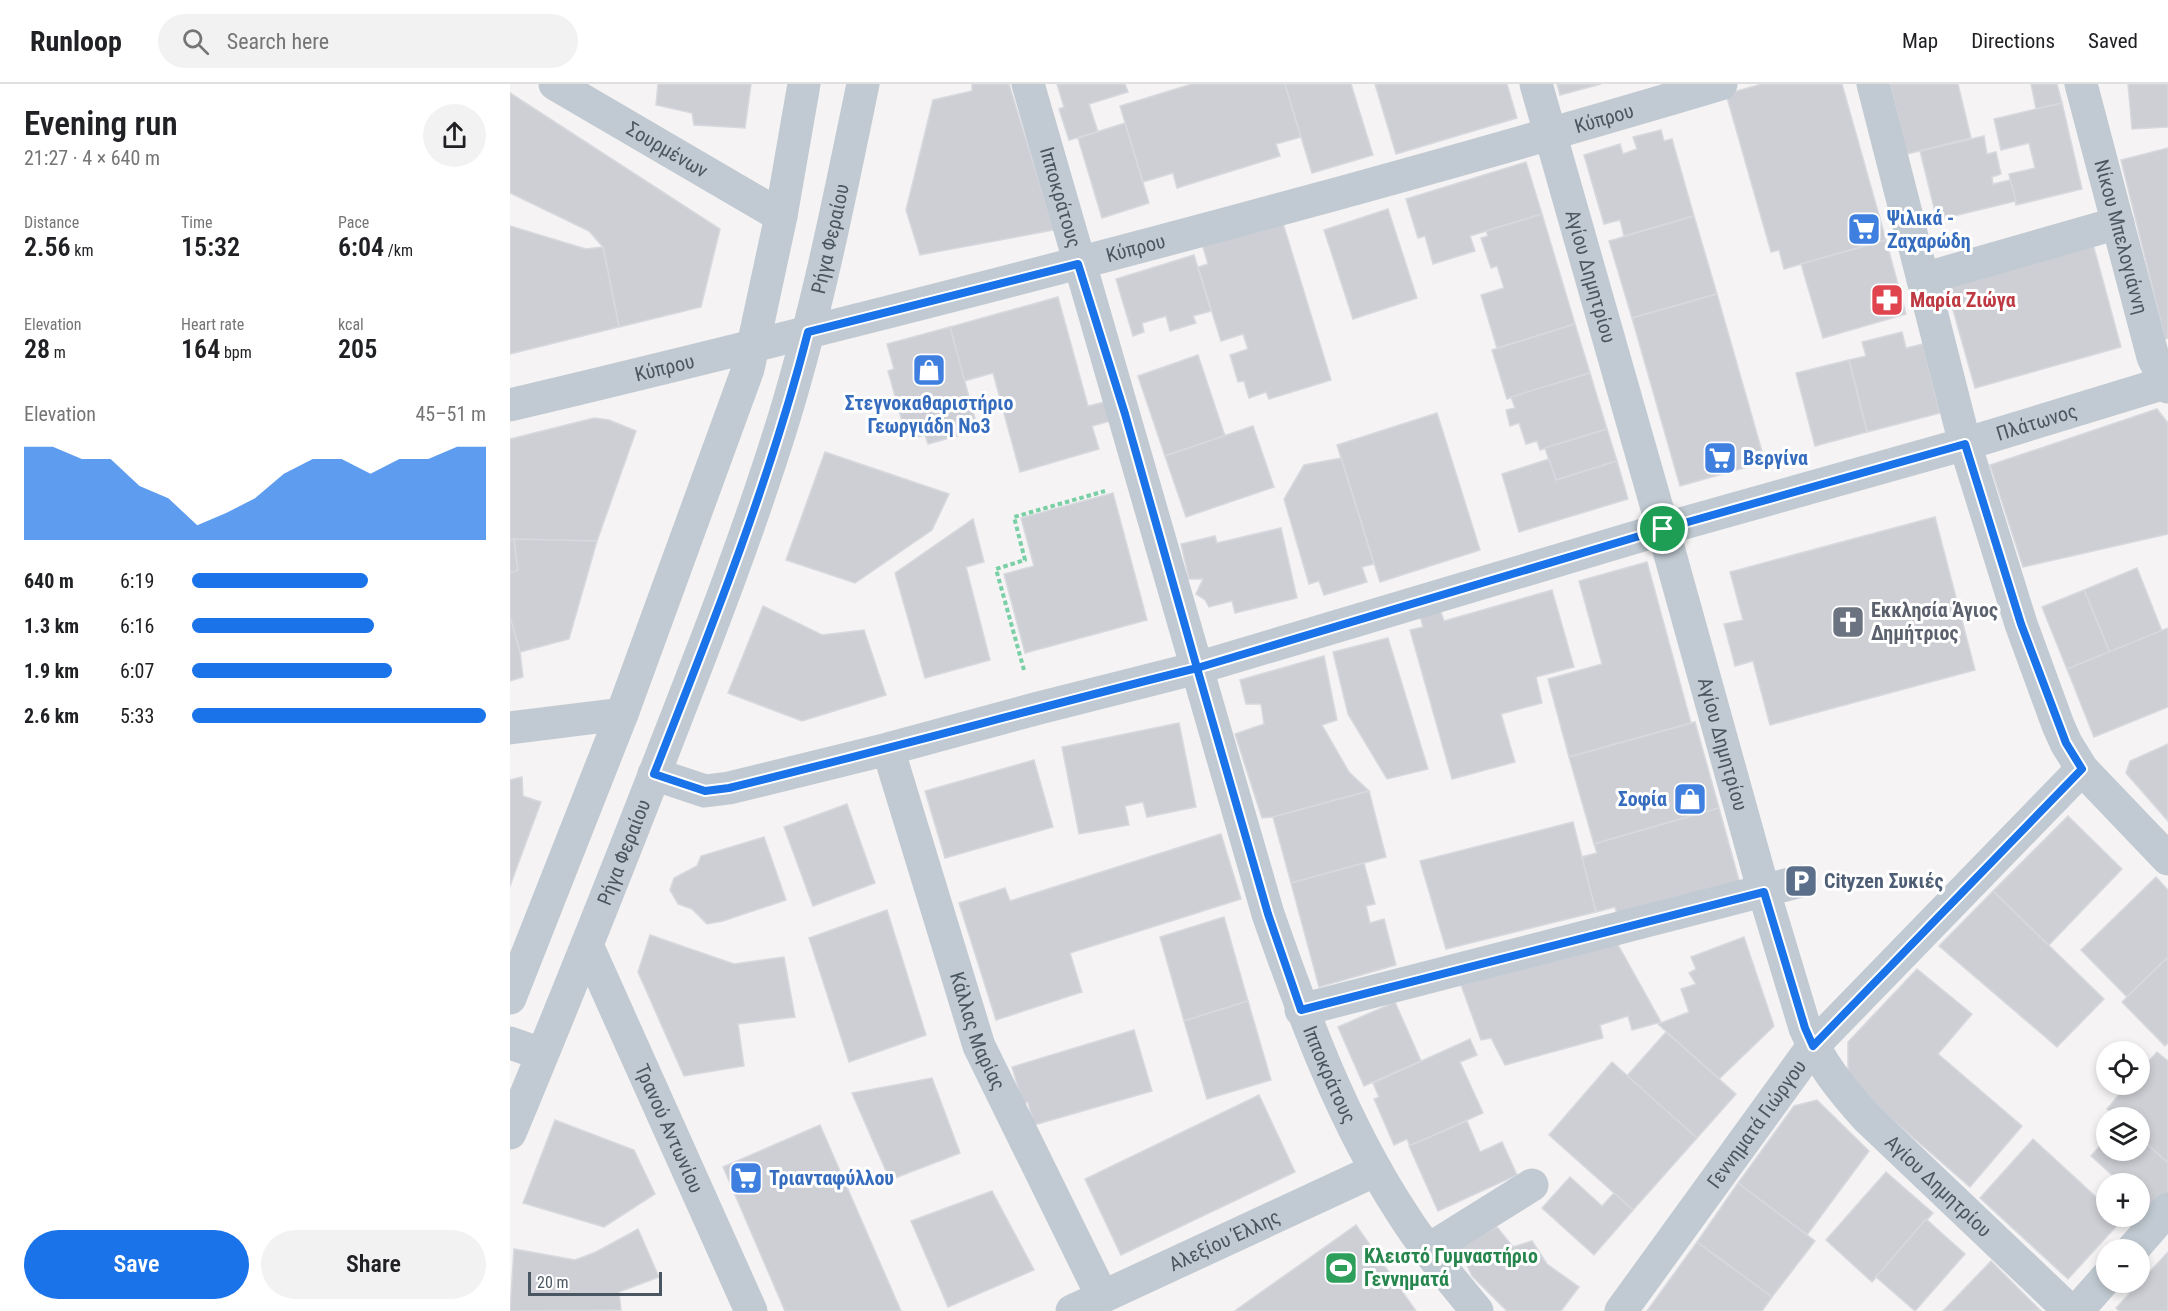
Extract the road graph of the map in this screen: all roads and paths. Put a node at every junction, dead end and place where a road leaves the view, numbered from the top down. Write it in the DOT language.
graph roads {
  1 [pos="555,84"];
  2 [pos="804,84"];
  3 [pos="863,84"];
  4 [pos="1028,84"];
  5 [pos="1536,84"];
  6 [pos="1721,84"];
  7 [pos="1873,84"];
  8 [pos="2081,84"];
  9 [pos="1551,135"];
  10 [pos="782,216"];
  11 [pos="2118,223"];
  12 [pos="1078,264"];
  13 [pos="1923,279"];
  14 [pos="808,332"];
  15 [pos="754,346"];
  16 [pos="2167,384"];
  17 [pos="510,405"];
  18 [pos="1965,444"];
  19 [pos="1143,479"];
  20 [pos="1663,529"];
  21 [pos="1197,668"];
  22 [pos="1035,709"];
  23 [pos="622,714"];
  24 [pos="510,728"];
  25 [pos="888,749"];
  26 [pos="2082,769"];
  27 [pos="654,774"];
  28 [pos="2168,859"];
  29 [pos="1801,881"];
  30 [pos="1764,892"];
  31 [pos="587,945"];
  32 [pos="510,998"];
  33 [pos="1301,1010"];
  34 [pos="510,1043"];
  35 [pos="1813,1046"];
  36 [pos="542,1054"];
  37 [pos="510,1133"];
  38 [pos="1376,1170"];
  39 [pos="1532,1185"];
  40 [pos="2168,1209"];
  41 [pos="2142,1239"];
  42 [pos="1428,1250"];
  43 [pos="2096,1289"];
  44 [pos="1102,1296"];
  45 [pos="751,1311"];
  46 [pos="1072,1311"];
  47 [pos="1477,1311"];
  48 [pos="1621,1311"];
  49 [pos="2070,1311"];
  50 [pos="2077,1311"];
  1 -- 10 [label="street, Σουρμένων"];
  2 -- 10 [label="street"];
  3 -- 14 [label="street, Ρήγα Φεραίου"];
  4 -- 12 [label="street, Ιπποκράτους"];
  5 -- 9 [label="street, Αγίου Δημητρίου"];
  6 -- 9 [label="street, Κύπρου"];
  7 -- 13 [label="street"];
  8 -- 11 [label="street, Νίκου Μπελογιάννη"];
  9 -- 12 [label="street, Κύπρου"];
  9 -- 20 [label="street, Αγίου Δημητρίου"];
  10 -- 15 [label="street"];
  11 -- 13 [label="street"];
  11 -- 16 [label="street, Νίκου Μπελογιάννη"];
  12 -- 14 [label="street, Κύπρου"];
  12 -- 19 [label="street, Ιπποκράτους"];
  13 -- 18 [label="street"];
  14 -- 15 [label="street, Κύπρου"];
  14 -- 27 [label="street, Ρήγα Φεραίου"];
  15 -- 17 [label="street, Κύπρου"];
  15 -- 23 [label="street"];
  16 -- 18 [label="street, Πλάτωνος"];
  18 -- 20 [label="street, Πλάτωνος"];
  18 -- 26 [label="street"];
  19 -- 21 [label="street, Ιπποκράτους"];
  19 -- 22 [label="path"];
  20 -- 21 [label="street, Πλάτωνος"];
  20 -- 30 [label="street, Αγίου Δημητρίου"];
  21 -- 22 [label="street, Πλάτωνος"];
  21 -- 33 [label="street, Ιπποκράτους"];
  22 -- 25 [label="street, Πλάτωνος"];
  23 -- 24 [label="street"];
  23 -- 32 [label="street"];
  25 -- 27 [label="street, Πλάτωνος"];
  25 -- 44 [label="street, Κάλλας Μαρίας"];
  26 -- 28 [label="street"];
  26 -- 35 [label="street, Γεννηματά Γιώργου"];
  27 -- 31 [label="street, Ρήγα Φεραίου"];
  29 -- 30 [label="street"];
  30 -- 33 [label="street"];
  30 -- 35 [label="street, Αγίου Δημητρίου"];
  31 -- 36 [label="street, Ρήγα Φεραίου"];
  31 -- 45 [label="street, Τρανού Αντωνίου"];
  33 -- 38 [label="street, Ιπποκράτους"];
  34 -- 36 [label="street"];
  35 -- 48 [label="street, Γεννηματά Γιώργου"];
  35 -- 49 [label="street, Αγίου Δημητρίου"];
  36 -- 37 [label="street, Ρήγα Φεραίου"];
  38 -- 42 [label="street, Ιπποκράτους"];
  38 -- 44 [label="street, Αλεξίου Έλλης"];
  39 -- 42 [label="street"];
  40 -- 41 [label="street"];
  42 -- 47 [label="street, Ιπποκράτους"];
  43 -- 50 [label="street"];
  44 -- 46 [label="street, Αλεξίου Έλλης"];
}
